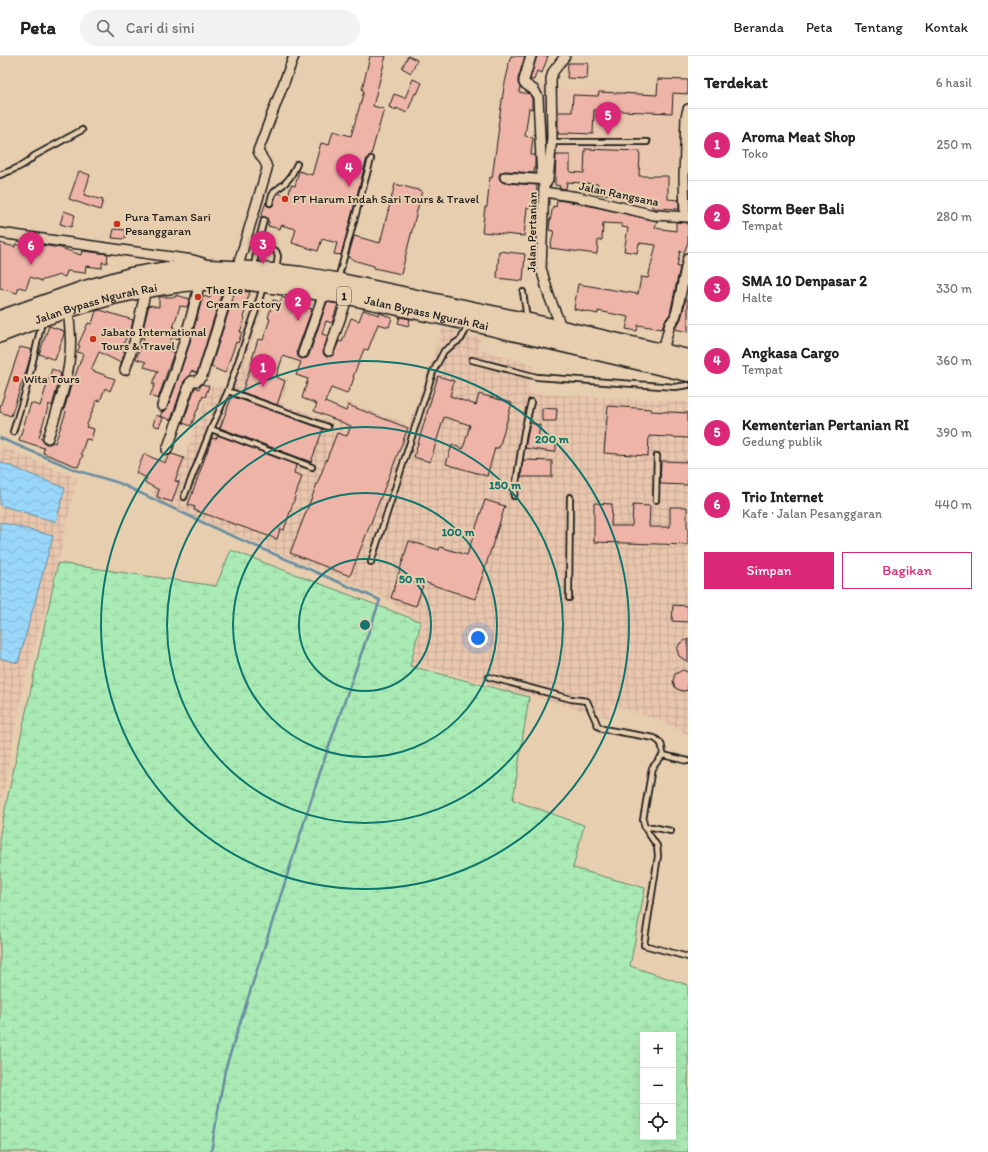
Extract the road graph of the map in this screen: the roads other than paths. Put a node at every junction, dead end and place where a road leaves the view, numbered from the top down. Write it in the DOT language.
graph roads {
  1 [pos="294,56"];
  2 [pos="531,56"];
  3 [pos="565,56"];
  4 [pos="688,109"];
  5 [pos="82,130"];
  6 [pos="687,136"];
  7 [pos="551,142"];
  8 [pos="647,142"];
  9 [pos="371,159"];
  10 [pos="297,164"];
  11 [pos="0,175"];
  12 [pos="505,176"];
  13 [pos="545,184"];
  14 [pos="270,203"];
  15 [pos="687,217"];
  16 [pos="264,220"];
  17 [pos="0,233"];
  18 [pos="257,247"];
  19 [pos="688,258"];
  20 [pos="209,268"];
  21 [pos="253,270"];
  22 [pos="276,272"];
  23 [pos="234,275"];
  24 [pos="337,281"];
  25 [pos="200,282"];
  26 [pos="264,284"];
  27 [pos="146,289"];
  28 [pos="523,292"];
  29 [pos="324,293"];
  30 [pos="348,296"];
  31 [pos="68,309"];
  32 [pos="42,318"];
  33 [pos="0,319"];
  34 [pos="527,322"];
  35 [pos="469,323"];
  36 [pos="562,329"];
  37 [pos="0,334"];
  38 [pos="577,340"];
  39 [pos="329,351"];
  40 [pos="657,352"];
  41 [pos="303,353"];
  42 [pos="688,358"];
  43 [pos="472,360"];
  44 [pos="125,370"];
  45 [pos="688,373"];
  46 [pos="688,385"];
  47 [pos="228,391"];
  48 [pos="531,402"];
  49 [pos="162,406"];
  50 [pos="328,427"];
  51 [pos="211,429"];
  52 [pos="12,432"];
  53 [pos="48,438"];
  54 [pos="167,450"];
  55 [pos="657,456"];
  56 [pos="312,467"];
  57 [pos="514,496"];
  58 [pos="184,497"];
  59 [pos="570,497"];
  60 [pos="656,500"];
  61 [pos="371,562"];
  62 [pos="569,598"];
  63 [pos="489,677"];
  64 [pos="663,755"];
  65 [pos="688,761"];
  66 [pos="645,828"];
  67 [pos="671,831"];
  68 [pos="688,958"];
  1 -- 23 [label="street"];
  2 -- 13 [label="street"];
  3 -- 7 [label="street, Jalan Pertanian"];
  4 -- 6 [label="street"];
  5 -- 11 [label="lane"];
  6 -- 15 [label="street"];
  7 -- 8 [label="lane"];
  7 -- 13 [label="street, Jalan Pertanian"];
  9 -- 24 [label="lane"];
  10 -- 14 [label="lane"];
  12 -- 13 [label="street, Jalan Rangsana"];
  13 -- 15 [label="street, Jalan Rangsana"];
  13 -- 36 [label="street, Jalan Pertanian"];
  16 -- 18 [label="lane"];
  17 -- 20 [label="street"];
  18 -- 21 [label="lane"];
  18 -- 22 [label="lane"];
  19 -- 40 [label="street"];
  20 -- 23 [label="highway, Jalan Bypass Ngurah Rai / 1"];
  20 -- 33 [label="highway, Jalan Bypass Ngurah Rai / 1"];
  21 -- 22 [label="highway, Jalan Bypass Ngurah Rai / 1"];
  21 -- 23 [label="highway, Jalan Bypass Ngurah Rai / 1"];
  22 -- 24 [label="highway, Jalan Bypass Ngurah Rai / 1"];
  23 -- 25 [label="highway, Jalan Bypass Ngurah Rai / 1"];
  23 -- 26 [label="highway, Jalan Bypass Ngurah Rai / 1"];
  23 -- 54 [label="street"];
  24 -- 34 [label="highway, Jalan Bypass Ngurah Rai / 1"];
  25 -- 27 [label="highway, Jalan Bypass Ngurah Rai / 1"];
  25 -- 49 [label="street"];
  26 -- 29 [label="highway, Jalan Bypass Ngurah Rai / 1"];
  26 -- 47 [label="lane"];
  27 -- 31 [label="highway, Jalan Bypass Ngurah Rai / 1"];
  27 -- 44 [label="street"];
  28 -- 34 [label="lane"];
  29 -- 30 [label="highway, Jalan Bypass Ngurah Rai / 1"];
  29 -- 41 [label="street"];
  30 -- 35 [label="highway, Jalan Bypass Ngurah Rai / 1"];
  30 -- 39 [label="street"];
  31 -- 32 [label="highway, Jalan Bypass Ngurah Rai / 1"];
  31 -- 53 [label="street"];
  32 -- 37 [label="highway, Jalan Bypass Ngurah Rai / 1"];
  32 -- 52 [label="lane"];
  34 -- 36 [label="highway, Jalan Bypass Ngurah Rai / 1"];
  35 -- 38 [label="highway, Jalan Bypass Ngurah Rai / 1"];
  35 -- 61 [label="lane"];
  36 -- 38 [label="highway, Jalan Bypass Ngurah Rai / 1"];
  38 -- 40 [label="highway, Jalan Bypass Ngurah Rai / 1"];
  38 -- 45 [label="highway, Jalan Bypass Ngurah Rai / 1"];
  40 -- 42 [label="highway, Jalan Bypass Ngurah Rai / 1"];
  43 -- 46 [label="lane"];
  47 -- 50 [label="lane"];
  47 -- 51 [label="lane"];
  48 -- 57 [label="lane"];
  51 -- 56 [label="lane"];
  51 -- 58 [label="lane"];
  55 -- 60 [label="lane"];
  59 -- 62 [label="lane"];
  63 -- 64 [label="lane"];
  64 -- 65 [label="lane"];
  64 -- 66 [label="lane"];
  66 -- 67 [label="lane"];
  66 -- 68 [label="lane"];
}
